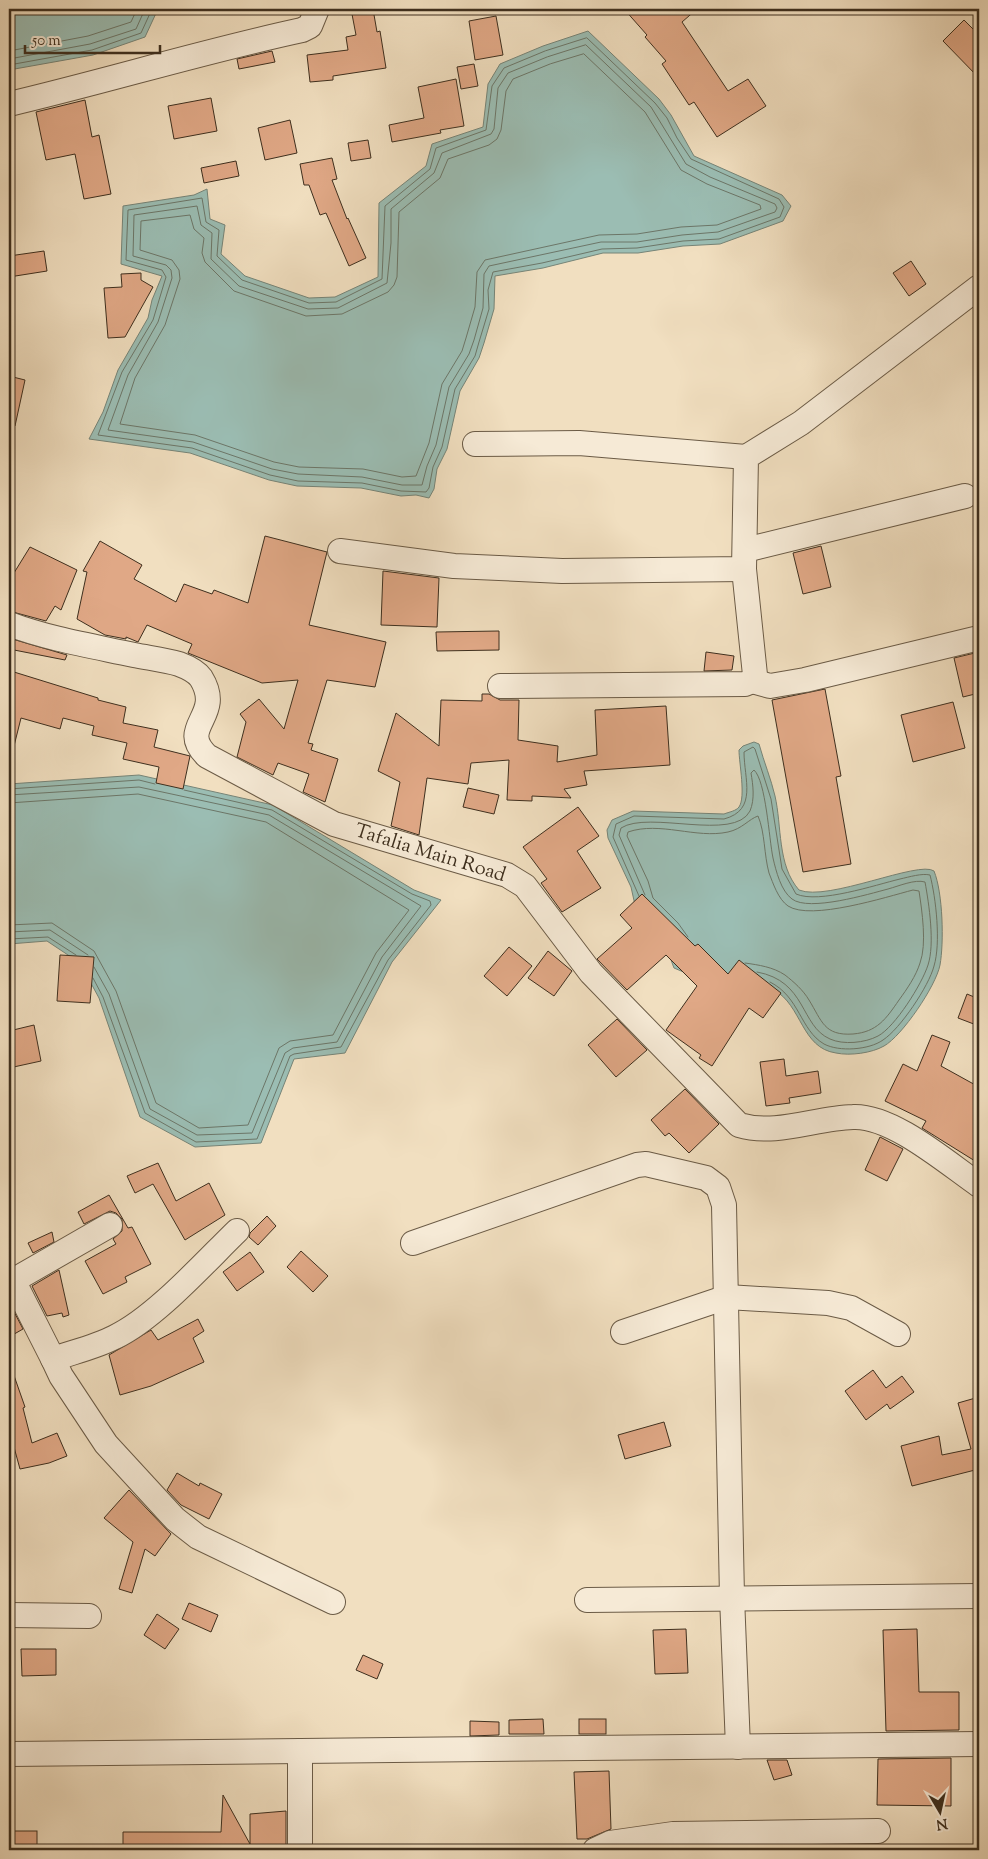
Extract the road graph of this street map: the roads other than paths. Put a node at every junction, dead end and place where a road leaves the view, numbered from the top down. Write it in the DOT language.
graph roads {
  1 [pos="317,9"];
  2 [pos="9,104"];
  3 [pos="979,288"];
  4 [pos="475,444"];
  5 [pos="746,457"];
  6 [pos="965,496"];
  7 [pos="340,551"];
  8 [pos="745,560"];
  9 [pos="9,624"];
  10 [pos="979,638"];
  11 [pos="752,681"];
  12 [pos="500,686"];
  13 [pos="979,1185"];
  14 [pos="110,1225"];
  15 [pos="237,1231"];
  16 [pos="413,1243"];
  17 [pos="11,1282"];
  18 [pos="727,1297"];
  19 [pos="623,1332"];
  20 [pos="898,1334"];
  21 [pos="53,1359"];
  22 [pos="979,1596"];
  23 [pos="732,1597"];
  24 [pos="587,1600"];
  25 [pos="333,1602"];
  26 [pos="9,1615"];
  27 [pos="89,1616"];
  28 [pos="979,1744"];
  29 [pos="738,1746"];
  30 [pos="300,1751"];
  31 [pos="9,1754"];
  32 [pos="878,1831"];
  33 [pos="300,1850"];
  34 [pos="595,1850"];
  1 -- 2 [label="street"];
  3 -- 5 [label="street"];
  4 -- 5 [label="street"];
  5 -- 8 [label="street"];
  6 -- 8 [label="street"];
  7 -- 8 [label="street"];
  8 -- 11 [label="street"];
  9 -- 13 [label="street, Tafalia Main Road"];
  10 -- 11 [label="street"];
  11 -- 12 [label="street"];
  14 -- 17 [label="street"];
  15 -- 21 [label="street"];
  16 -- 18 [label="street"];
  17 -- 21 [label="street"];
  18 -- 19 [label="street"];
  18 -- 20 [label="street"];
  18 -- 23 [label="street"];
  21 -- 25 [label="street"];
  22 -- 23 [label="street"];
  23 -- 24 [label="street"];
  23 -- 29 [label="street"];
  26 -- 27 [label="street"];
  28 -- 29 [label="street"];
  29 -- 30 [label="street"];
  30 -- 31 [label="street"];
  30 -- 33 [label="street"];
  32 -- 34 [label="street"];
}
